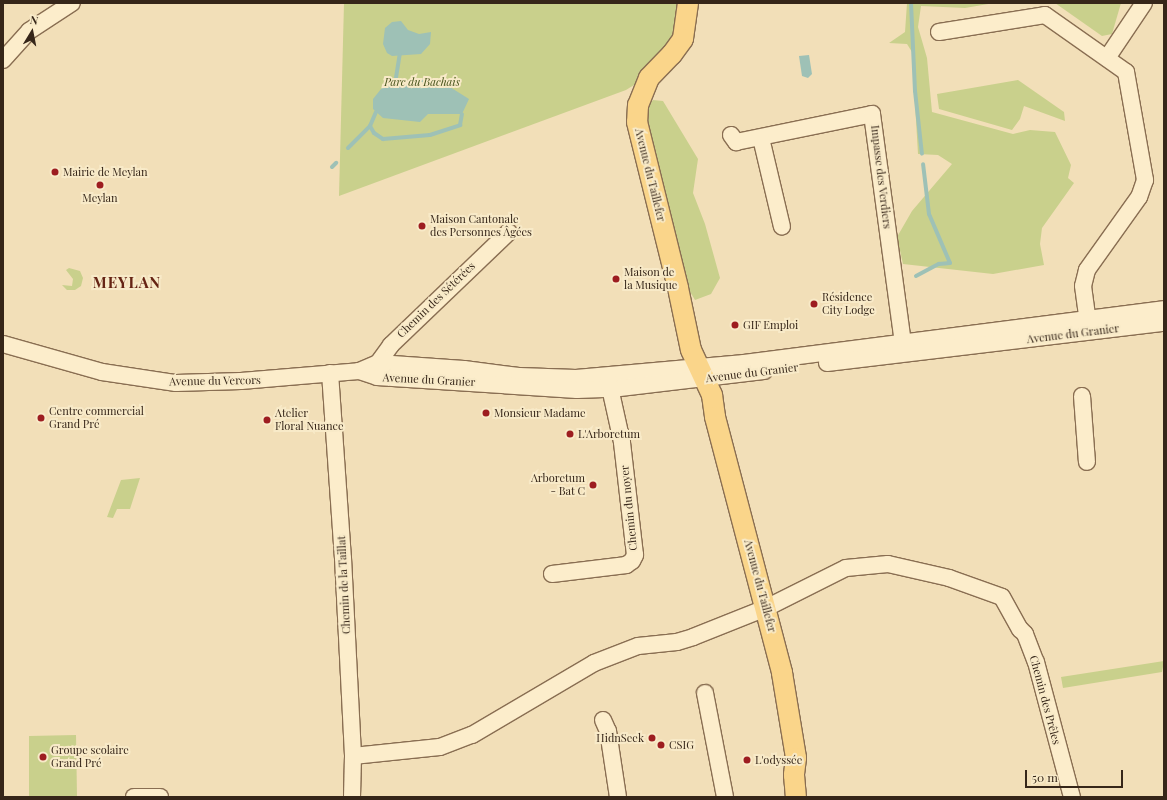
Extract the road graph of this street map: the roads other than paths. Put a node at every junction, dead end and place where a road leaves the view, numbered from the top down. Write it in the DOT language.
graph roads {
  1 [pos="72,3"];
  2 [pos="688,3"];
  3 [pos="1144,3"];
  4 [pos="939,32"];
  5 [pos="1107,58"];
  6 [pos="3,60"];
  7 [pos="730,135"];
  8 [pos="761,138"];
  9 [pos="782,227"];
  10 [pos="509,232"];
  11 [pos="1164,310"];
  12 [pos="1164,322"];
  13 [pos="1088,326"];
  14 [pos="3,344"];
  15 [pos="904,347"];
  16 [pos="377,370"];
  17 [pos="358,371"];
  18 [pos="702,373"];
  19 [pos="330,374"];
  20 [pos="609,382"];
  21 [pos="1082,396"];
  22 [pos="1087,462"];
  23 [pos="552,574"];
  24 [pos="766,608"];
  25 [pos="705,693"];
  26 [pos="603,720"];
  27 [pos="353,756"];
  28 [pos="796,758"];
  29 [pos="134,797"];
  30 [pos="160,797"];
  31 [pos="352,797"];
  32 [pos="618,797"];
  33 [pos="725,797"];
  34 [pos="796,797"];
  35 [pos="808,797"];
  36 [pos="1072,797"];
  1 -- 6 [label="street"];
  2 -- 18 [label="main road, Avenue du Taillefer"];
  3 -- 5 [label="street"];
  4 -- 5 [label="street"];
  5 -- 13 [label="street"];
  7 -- 8 [label="street, Impasse des Verdiers"];
  8 -- 9 [label="street"];
  8 -- 15 [label="street, Impasse des Verdiers"];
  10 -- 16 [label="street, Chemin des Sétérées"];
  11 -- 13 [label="street, Avenue du Granier"];
  12 -- 13 [label="street, Avenue du Granier"];
  13 -- 15 [label="street, Avenue du Granier"];
  14 -- 19 [label="street, Avenue du Vercors"];
  15 -- 18 [label="street, Avenue du Granier"];
  16 -- 17 [label="street, Avenue du Granier"];
  16 -- 20 [label="street, Avenue du Granier"];
  17 -- 19 [label="street, Avenue du Vercors"];
  18 -- 20 [label="street, Avenue du Granier"];
  18 -- 24 [label="main road, Avenue du Taillefer"];
  19 -- 27 [label="street, Chemin de la Taillat"];
  20 -- 23 [label="street, Chemin du noyer"];
  21 -- 22 [label="street"];
  24 -- 27 [label="street, Chemin des Prêles"];
  24 -- 28 [label="main road, Avenue du Taillefer"];
  24 -- 36 [label="street, Chemin des Prêles"];
  25 -- 33 [label="street"];
  26 -- 32 [label="street"];
  27 -- 31 [label="street, Chemin de la Taillat"];
  28 -- 34 [label="main road, Avenue du Taillefer"];
  28 -- 35 [label="main road, Avenue du Taillefer"];
  29 -- 30 [label="street"];
}
